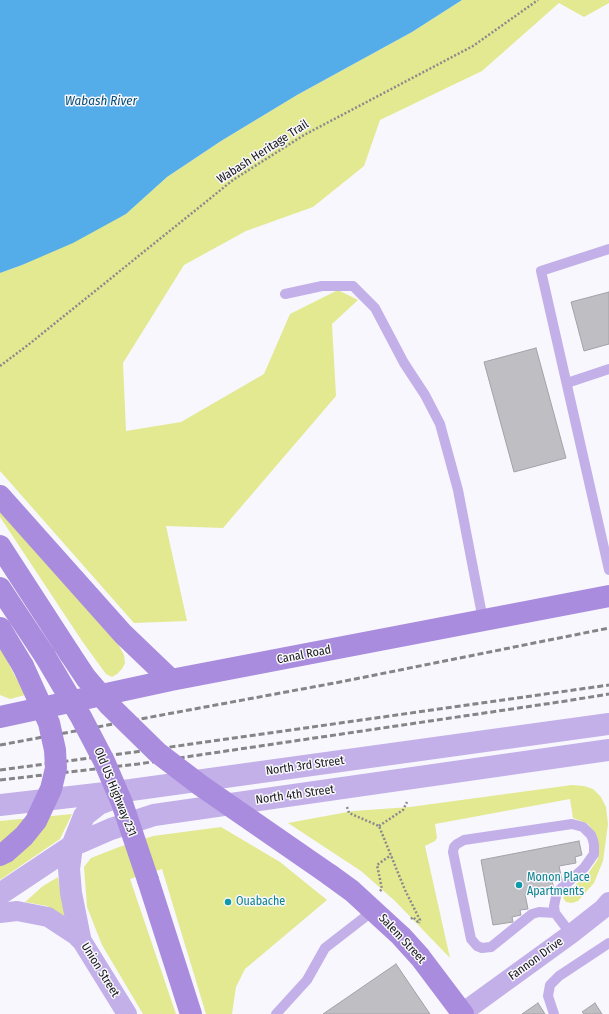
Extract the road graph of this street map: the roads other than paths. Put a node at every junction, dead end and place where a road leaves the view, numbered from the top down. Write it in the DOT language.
graph roads {
  1 [pos="609,248"];
  2 [pos="285,294"];
  3 [pos="609,369"];
  4 [pos="567,383"];
  5 [pos="0,496"];
  6 [pos="0,546"];
  7 [pos="609,570"];
  8 [pos="0,588"];
  9 [pos="609,596"];
  10 [pos="483,620"];
  11 [pos="0,628"];
  12 [pos="170,680"];
  13 [pos="0,717"];
  14 [pos="609,724"];
  15 [pos="609,750"];
  16 [pos="131,790"];
  17 [pos="0,805"];
  18 [pos="72,846"];
  19 [pos="0,855"];
  20 [pos="0,894"];
  21 [pos="376,902"];
  22 [pos="609,902"];
  23 [pos="0,913"];
  24 [pos="555,913"];
  25 [pos="571,934"];
  26 [pos="80,938"];
  27 [pos="609,943"];
  28 [pos="462,1013"];
  29 [pos="127,1014"];
  30 [pos="190,1014"];
  31 [pos="276,1014"];
  32 [pos="554,1014"];
  1 -- 4 [label="lane"];
  2 -- 10 [label="lane"];
  3 -- 4 [label="lane"];
  4 -- 7 [label="lane"];
  5 -- 12 [label="main road"];
  6 -- 21 [label="main road, Salem Street, bridge"];
  8 -- 30 [label="main road, Old US Highway 231, bridge"];
  9 -- 10 [label="main road, Canal Road"];
  10 -- 12 [label="main road, Canal Road"];
  11 -- 19 [label="main road, bridge"];
  12 -- 13 [label="main road, Canal Road"];
  14 -- 16 [label="street, North 3rd Street"];
  15 -- 18 [label="street, North 4th Street"];
  16 -- 17 [label="street, North 3rd Street"];
  16 -- 18 [label="street"];
  18 -- 20 [label="street, North 4th Street"];
  18 -- 26 [label="street"];
  21 -- 28 [label="main road, Salem Street"];
  21 -- 31 [label="lane"];
  22 -- 25 [label="street, Fannon Drive"];
  23 -- 26 [label="street, Union Street"];
  24 -- 24 [label="lane"];
  24 -- 25 [label="lane"];
  25 -- 28 [label="street, Fannon Drive"];
  26 -- 29 [label="street, Union Street"];
  27 -- 32 [label="lane"];
}
